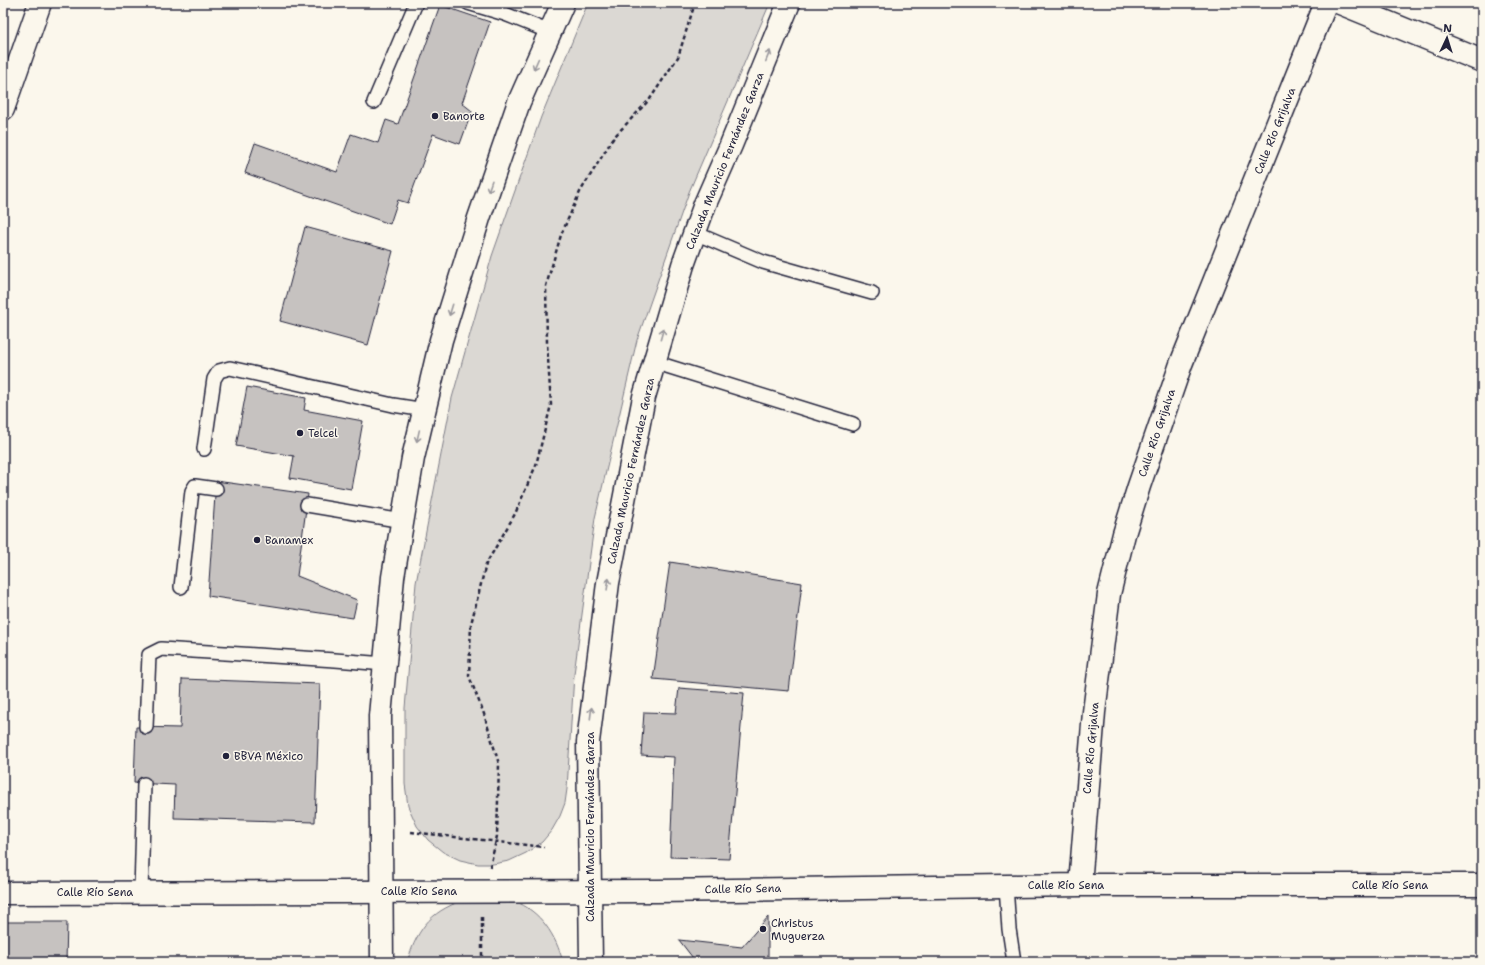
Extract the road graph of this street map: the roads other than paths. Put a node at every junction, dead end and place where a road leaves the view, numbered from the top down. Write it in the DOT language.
graph roads {
  1 [pos="416,3"];
  2 [pos="468,3"];
  3 [pos="563,3"];
  4 [pos="789,3"];
  5 [pos="1326,3"];
  6 [pos="1340,3"];
  7 [pos="35,5"];
  8 [pos="550,32"];
  9 [pos="1482,61"];
  10 [pos="374,102"];
  11 [pos="3,109"];
  12 [pos="695,233"];
  13 [pos="872,293"];
  14 [pos="654,362"];
  15 [pos="425,410"];
  16 [pos="853,424"];
  17 [pos="204,449"];
  18 [pos="216,488"];
  19 [pos="307,505"];
  20 [pos="403,521"];
  21 [pos="180,587"];
  22 [pos="385,664"];
  23 [pos="146,727"];
  24 [pos="144,784"];
  25 [pos="1080,885"];
  26 [pos="1482,885"];
  27 [pos="1006,886"];
  28 [pos="590,890"];
  29 [pos="380,891"];
  30 [pos="141,892"];
  31 [pos="3,893"];
  32 [pos="382,962"];
  33 [pos="590,962"];
  34 [pos="1014,962"];
  1 -- 10 [label="lane"];
  2 -- 8 [label="lane"];
  3 -- 8 [label="street"];
  12 -- 4 [label="street, Calzada Mauricio Fernández Garza, one-way"];
  5 -- 25 [label="street, Calle Río Grijalva"];
  6 -- 9 [label="street"];
  7 -- 11 [label="street"];
  8 -- 15 [label="street, one-way"];
  12 -- 13 [label="lane"];
  14 -- 12 [label="street, Calzada Mauricio Fernández Garza, one-way"];
  14 -- 16 [label="lane"];
  28 -- 14 [label="street, Calzada Mauricio Fernández Garza, one-way"];
  15 -- 17 [label="lane"];
  15 -- 20 [label="street, one-way"];
  18 -- 21 [label="lane"];
  19 -- 20 [label="lane"];
  20 -- 22 [label="street"];
  22 -- 23 [label="lane"];
  22 -- 29 [label="street"];
  24 -- 30 [label="lane"];
  25 -- 26 [label="street, Calle Río Sena"];
  25 -- 27 [label="street, Calle Río Sena"];
  27 -- 28 [label="street, Calle Río Sena"];
  27 -- 34 [label="lane"];
  28 -- 29 [label="street, Calle Río Sena"];
  28 -- 33 [label="street, Calzada Mauricio Fernández Garza"];
  29 -- 30 [label="street, Calle Río Sena"];
  29 -- 32 [label="street"];
  30 -- 31 [label="street, Calle Río Sena"];
}
